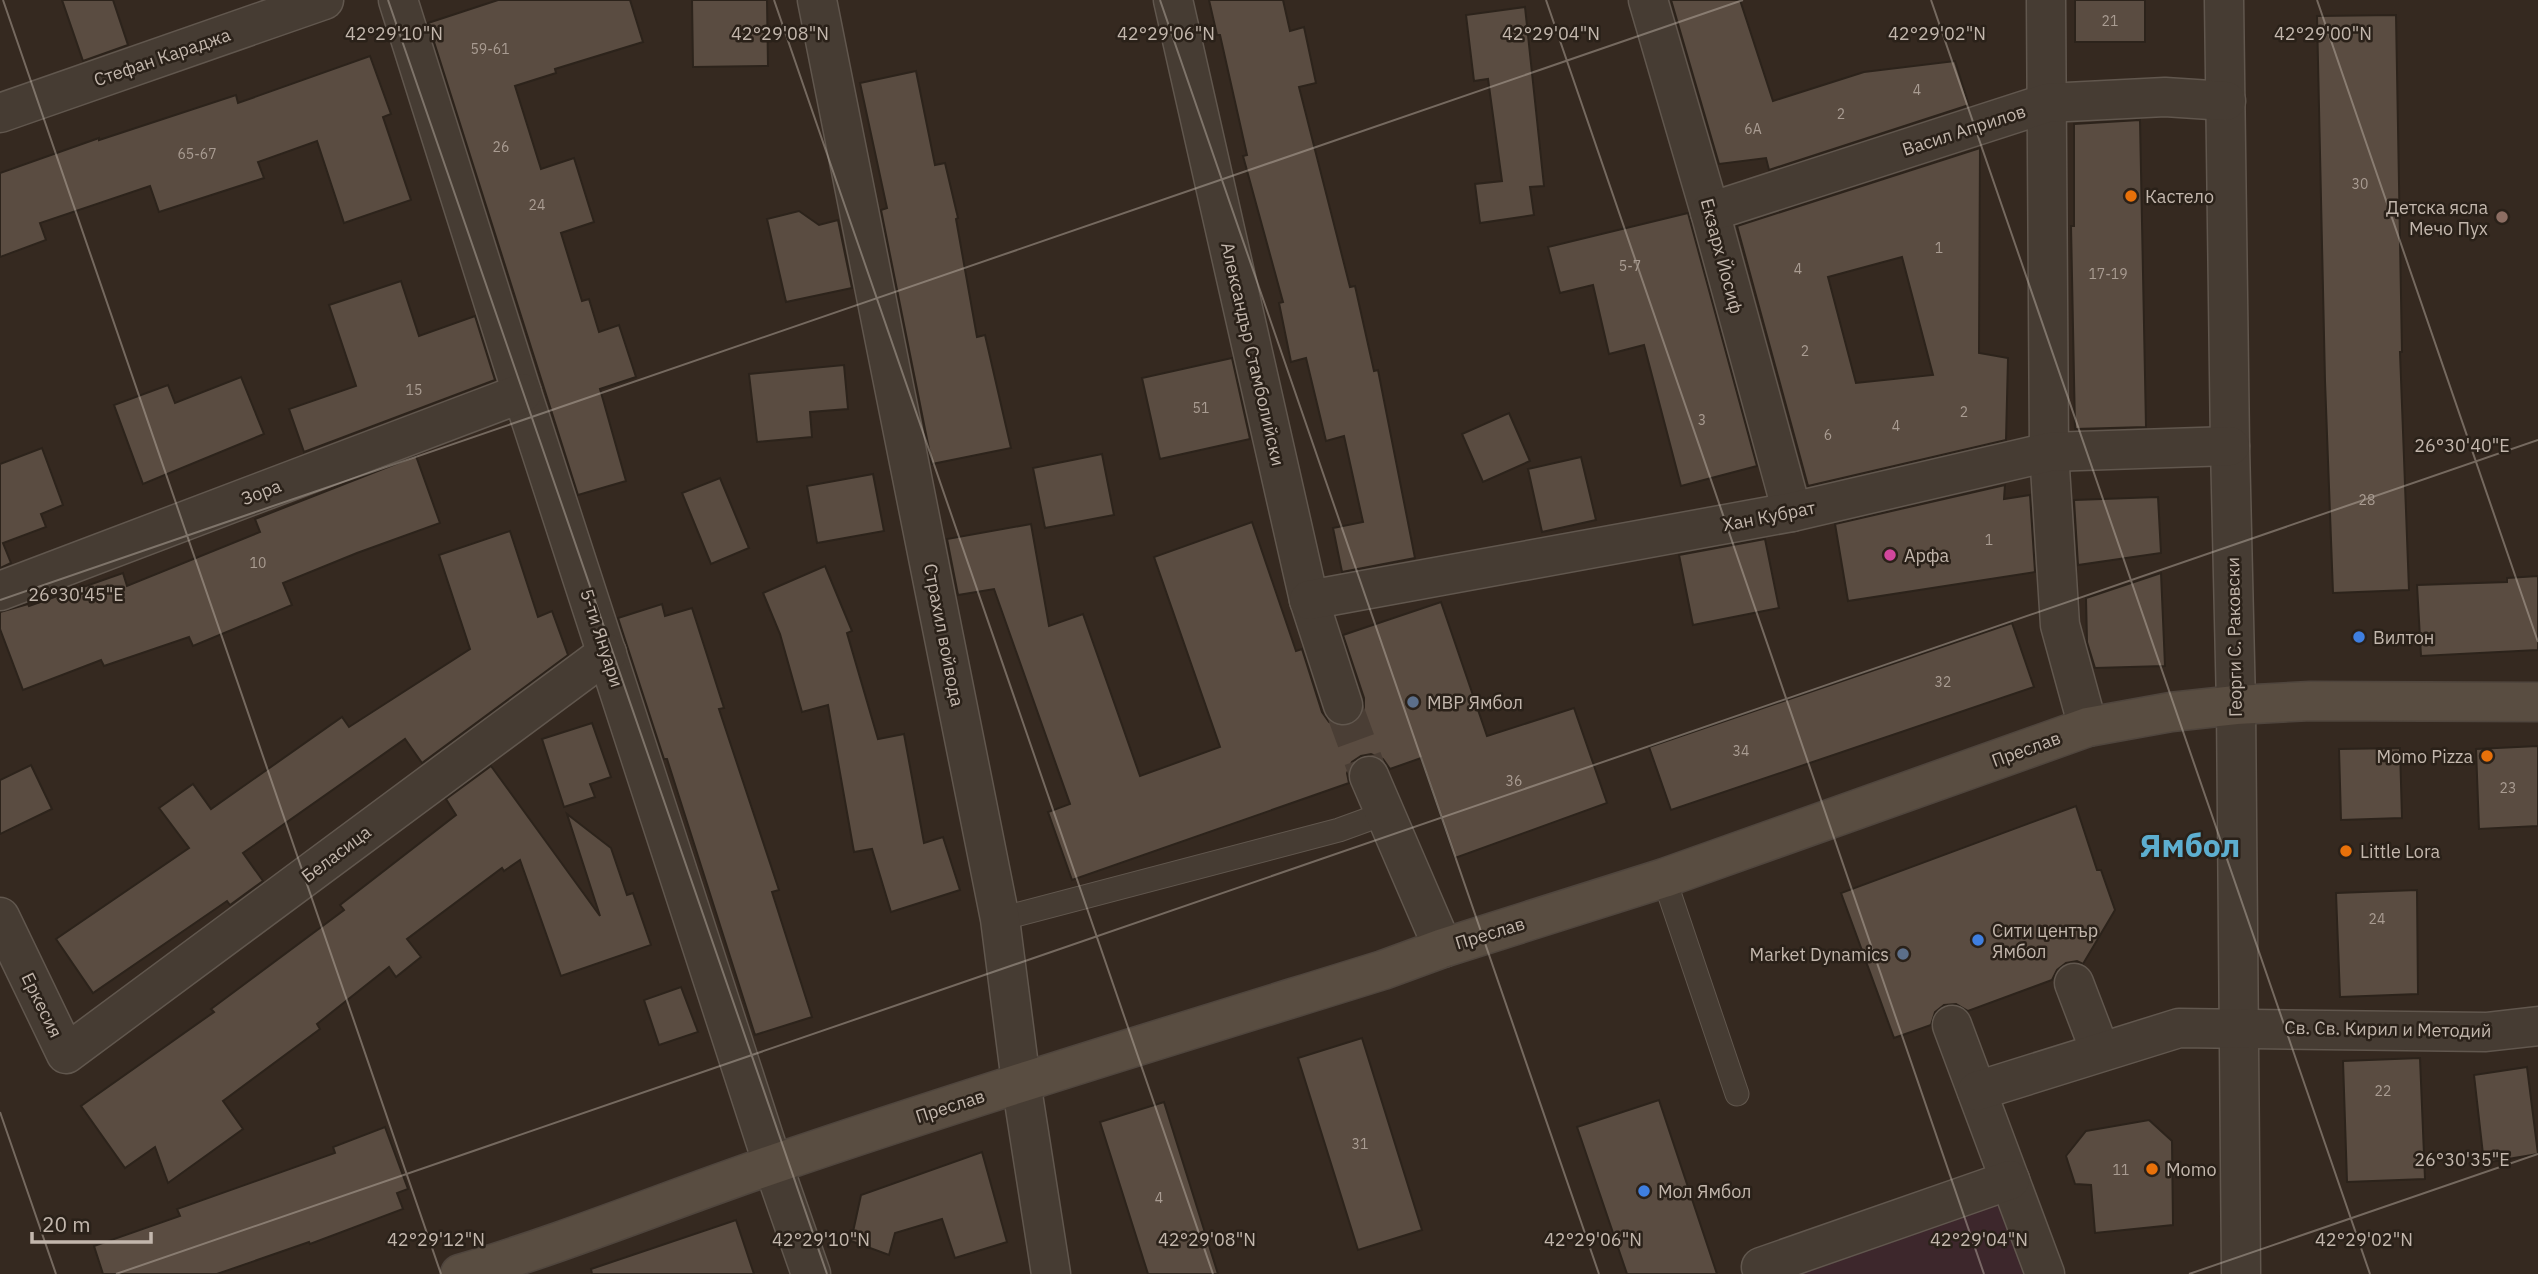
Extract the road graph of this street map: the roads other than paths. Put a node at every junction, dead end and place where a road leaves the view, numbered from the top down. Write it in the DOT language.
graph roads {
  1 [pos="324,0"];
  2 [pos="398,0"];
  3 [pos="817,0"];
  4 [pos="1173,0"];
  5 [pos="1648,0"];
  6 [pos="2046,0"];
  7 [pos="2224,0"];
  8 [pos="2226,101"];
  9 [pos="2046,103"];
  10 [pos="0,113"];
  11 [pos="1710,212"];
  12 [pos="522,393"];
  13 [pos="2230,446"];
  14 [pos="2049,452"];
  15 [pos="1792,512"];
  16 [pos="0,591"];
  17 [pos="1309,600"];
  18 [pos="607,653"];
  19 [pos="2538,702"];
  20 [pos="1343,705"];
  21 [pos="2236,705"];
  22 [pos="2088,727"];
  23 [pos="1369,776"];
  24 [pos="1383,814"];
  25 [pos="1664,878"];
  26 [pos="0,917"];
  27 [pos="1000,919"];
  28 [pos="1443,948"];
  29 [pos="2074,983"];
  30 [pos="1952,1025"];
  31 [pos="2538,1026"];
  32 [pos="2238,1028"];
  33 [pos="2099,1051"];
  34 [pos="66,1055"];
  35 [pos="1021,1082"];
  36 [pos="1977,1091"];
  37 [pos="1737,1094"];
  38 [pos="773,1164"];
  39 [pos="2010,1180"];
  40 [pos="537,1262"];
  41 [pos="1761,1267"];
  42 [pos="460,1274"];
  43 [pos="811,1274"];
  44 [pos="1051,1274"];
  45 [pos="2045,1274"];
  46 [pos="2241,1274"];
  1 -- 10 [label="street, Стефан Караджа"];
  2 -- 12 [label="street, 5-ти Януари"];
  3 -- 27 [label="street, Страхил войвода"];
  4 -- 17 [label="street, Александър Стамболийски"];
  5 -- 11 [label="street, Екзарх Йосиф"];
  6 -- 9 [label="street"];
  7 -- 8 [label="street, Георги С. Раковски"];
  8 -- 9 [label="street, Васил Априлов"];
  8 -- 13 [label="street, Георги С. Раковски"];
  9 -- 11 [label="street, Васил Априлов"];
  9 -- 14 [label="street"];
  11 -- 15 [label="street, Екзарх Йосиф"];
  12 -- 16 [label="street, Зора"];
  12 -- 18 [label="street, 5-ти Януари"];
  13 -- 14 [label="street, Хан Кубрат"];
  13 -- 21 [label="street, Георги С. Раковски"];
  14 -- 15 [label="street, Хан Кубрат"];
  14 -- 22 [label="street"];
  15 -- 17 [label="street, Хан Кубрат"];
  17 -- 20 [label="street, Александър Стамболийски"];
  18 -- 34 [label="street, Беласица"];
  18 -- 38 [label="street, 5-ти Януари"];
  19 -- 21 [label="street, Преслав"];
  21 -- 22 [label="street, Преслав"];
  21 -- 32 [label="street, Георги С. Раковски"];
  22 -- 25 [label="street, Преслав"];
  23 -- 24 [label="street"];
  24 -- 27 [label="lane"];
  24 -- 28 [label="street"];
  25 -- 28 [label="street, Преслав"];
  25 -- 37 [label="lane"];
  26 -- 34 [label="street, Еркесия"];
  27 -- 35 [label="street, Страхил войвода"];
  28 -- 35 [label="street, Преслав"];
  29 -- 33 [label="street"];
  30 -- 36 [label="street"];
  31 -- 32 [label="street, Св. Св. Кирил и Методий"];
  32 -- 33 [label="street, Св. Св. Кирил и Методий"];
  32 -- 46 [label="street, Георги С. Раковски"];
  33 -- 36 [label="street, Св. Св. Кирил и Методий"];
  35 -- 38 [label="street, Преслав"];
  35 -- 44 [label="street, Страхил войвода"];
  36 -- 39 [label="street"];
  38 -- 40 [label="street, Преслав"];
  38 -- 43 [label="street, 5-ти Януари"];
  39 -- 41 [label="street"];
  39 -- 45 [label="street"];
  40 -- 42 [label="street, Преслав"];
}
